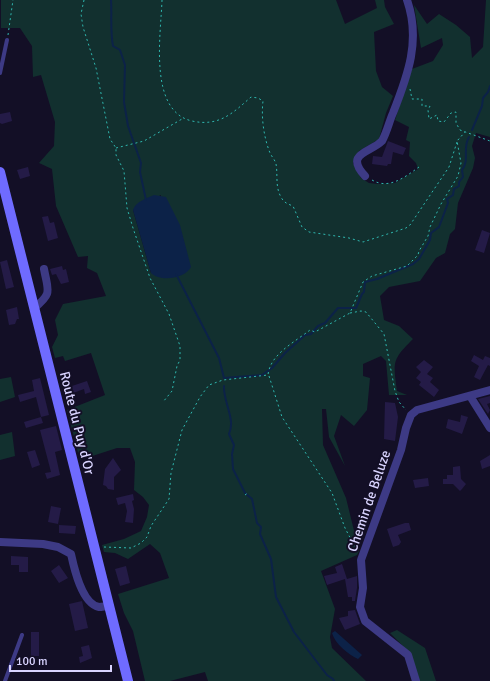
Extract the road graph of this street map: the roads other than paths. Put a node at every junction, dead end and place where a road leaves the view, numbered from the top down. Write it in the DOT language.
graph roads {
  1 [pos="407,0"];
  2 [pos="7,40"];
  3 [pos="0,73"];
  4 [pos="0,172"];
  5 [pos="365,176"];
  6 [pos="44,269"];
  7 [pos="34,308"];
  8 [pos="490,390"];
  9 [pos="470,396"];
  10 [pos="490,428"];
  11 [pos="0,542"];
  12 [pos="109,606"];
  13 [pos="22,635"];
  14 [pos="5,681"];
  15 [pos="128,681"];
  16 [pos="416,681"];
  1 -- 5 [label="street"];
  2 -- 3 [label="lane"];
  4 -- 7 [label="main road, Route du Puy d'Or"];
  6 -- 7 [label="street"];
  7 -- 12 [label="main road, Route du Puy d'Or"];
  8 -- 9 [label="street"];
  9 -- 10 [label="street"];
  9 -- 16 [label="street, Chemin de Beluze"];
  11 -- 12 [label="street"];
  12 -- 15 [label="main road, Route du Puy d'Or"];
  13 -- 14 [label="lane"];
}
